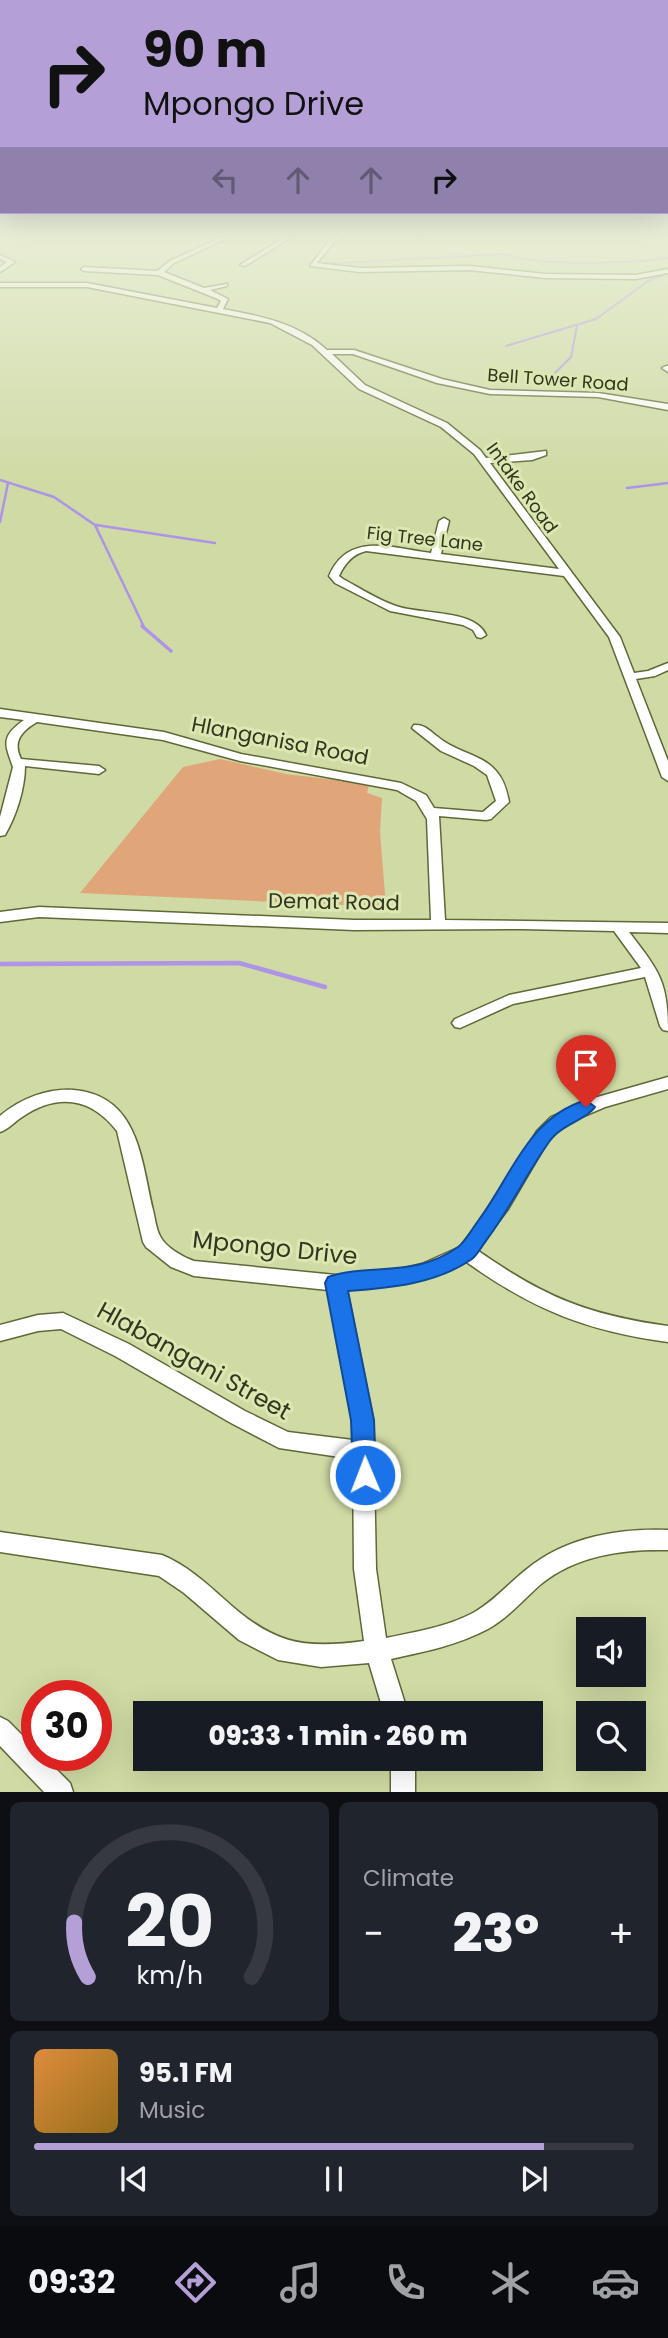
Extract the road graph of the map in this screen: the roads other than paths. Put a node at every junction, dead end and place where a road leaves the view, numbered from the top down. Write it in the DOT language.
graph roads {
  1 [pos="258,319"];
  2 [pos="325,352"];
  3 [pos="668,407"];
  4 [pos="543,453"];
  5 [pos="484,461"];
  6 [pos="444,521"];
  7 [pos="435,557"];
  8 [pos="564,573"];
  9 [pos="481,635"];
  10 [pos="668,666"];
  11 [pos="628,677"];
  12 [pos="0,713"];
  13 [pos="35,718"];
  14 [pos="418,728"];
  15 [pos="18,762"];
  16 [pos="99,770"];
  17 [pos="668,777"];
  18 [pos="431,812"];
  19 [pos="0,832"];
  20 [pos="0,917"];
  21 [pos="438,925"];
  22 [pos="618,927"];
  23 [pos="668,928"];
  24 [pos="651,971"];
  25 [pos="460,1023"];
  26 [pos="668,1026"];
  27 [pos="668,1083"];
  28 [pos="0,1126"];
  29 [pos="466,1252"];
  30 [pos="336,1283"];
  31 [pos="0,1333"];
  32 [pos="668,1334"];
  33 [pos="365,1451"];
  34 [pos="668,1540"];
  35 [pos="0,1542"];
  36 [pos="376,1650"];
  37 [pos="392,1701"];
  38 [pos="0,1729"];
  39 [pos="403,1771"];
  40 [pos="61,1792"];
  41 [pos="403,1792"];
  1 -- 2 [label="street, Intake Road"];
  2 -- 3 [label="street, Bell Tower Road"];
  2 -- 5 [label="street, Intake Road"];
  4 -- 5 [label="street"];
  5 -- 8 [label="street, Intake Road"];
  6 -- 7 [label="street"];
  7 -- 8 [label="street, Fig Tree Lane"];
  7 -- 9 [label="street, Fig Tree Lane"];
  8 -- 11 [label="street, Intake Road"];
  10 -- 11 [label="street"];
  11 -- 17 [label="street, Intake Road"];
  12 -- 13 [label="street, Hlanganisa Road"];
  13 -- 15 [label="street"];
  13 -- 18 [label="street, Hlanganisa Road"];
  14 -- 18 [label="street"];
  15 -- 16 [label="street"];
  15 -- 19 [label="street"];
  18 -- 21 [label="street"];
  20 -- 21 [label="street, Demat Road"];
  21 -- 22 [label="street, Demat Road"];
  22 -- 23 [label="street, Demat Road"];
  22 -- 24 [label="street"];
  24 -- 25 [label="street"];
  24 -- 26 [label="street"];
  27 -- 29 [label="street, Mpongo Drive"];
  28 -- 30 [label="street, Mpongo Drive"];
  29 -- 30 [label="street, Mpongo Drive"];
  29 -- 32 [label="street"];
  30 -- 33 [label="street"];
  31 -- 33 [label="street, Hlabangani Street"];
  33 -- 36 [label="street"];
  34 -- 36 [label="street"];
  35 -- 36 [label="street"];
  36 -- 37 [label="street"];
  38 -- 40 [label="street"];
  39 -- 41 [label="street"];
}
